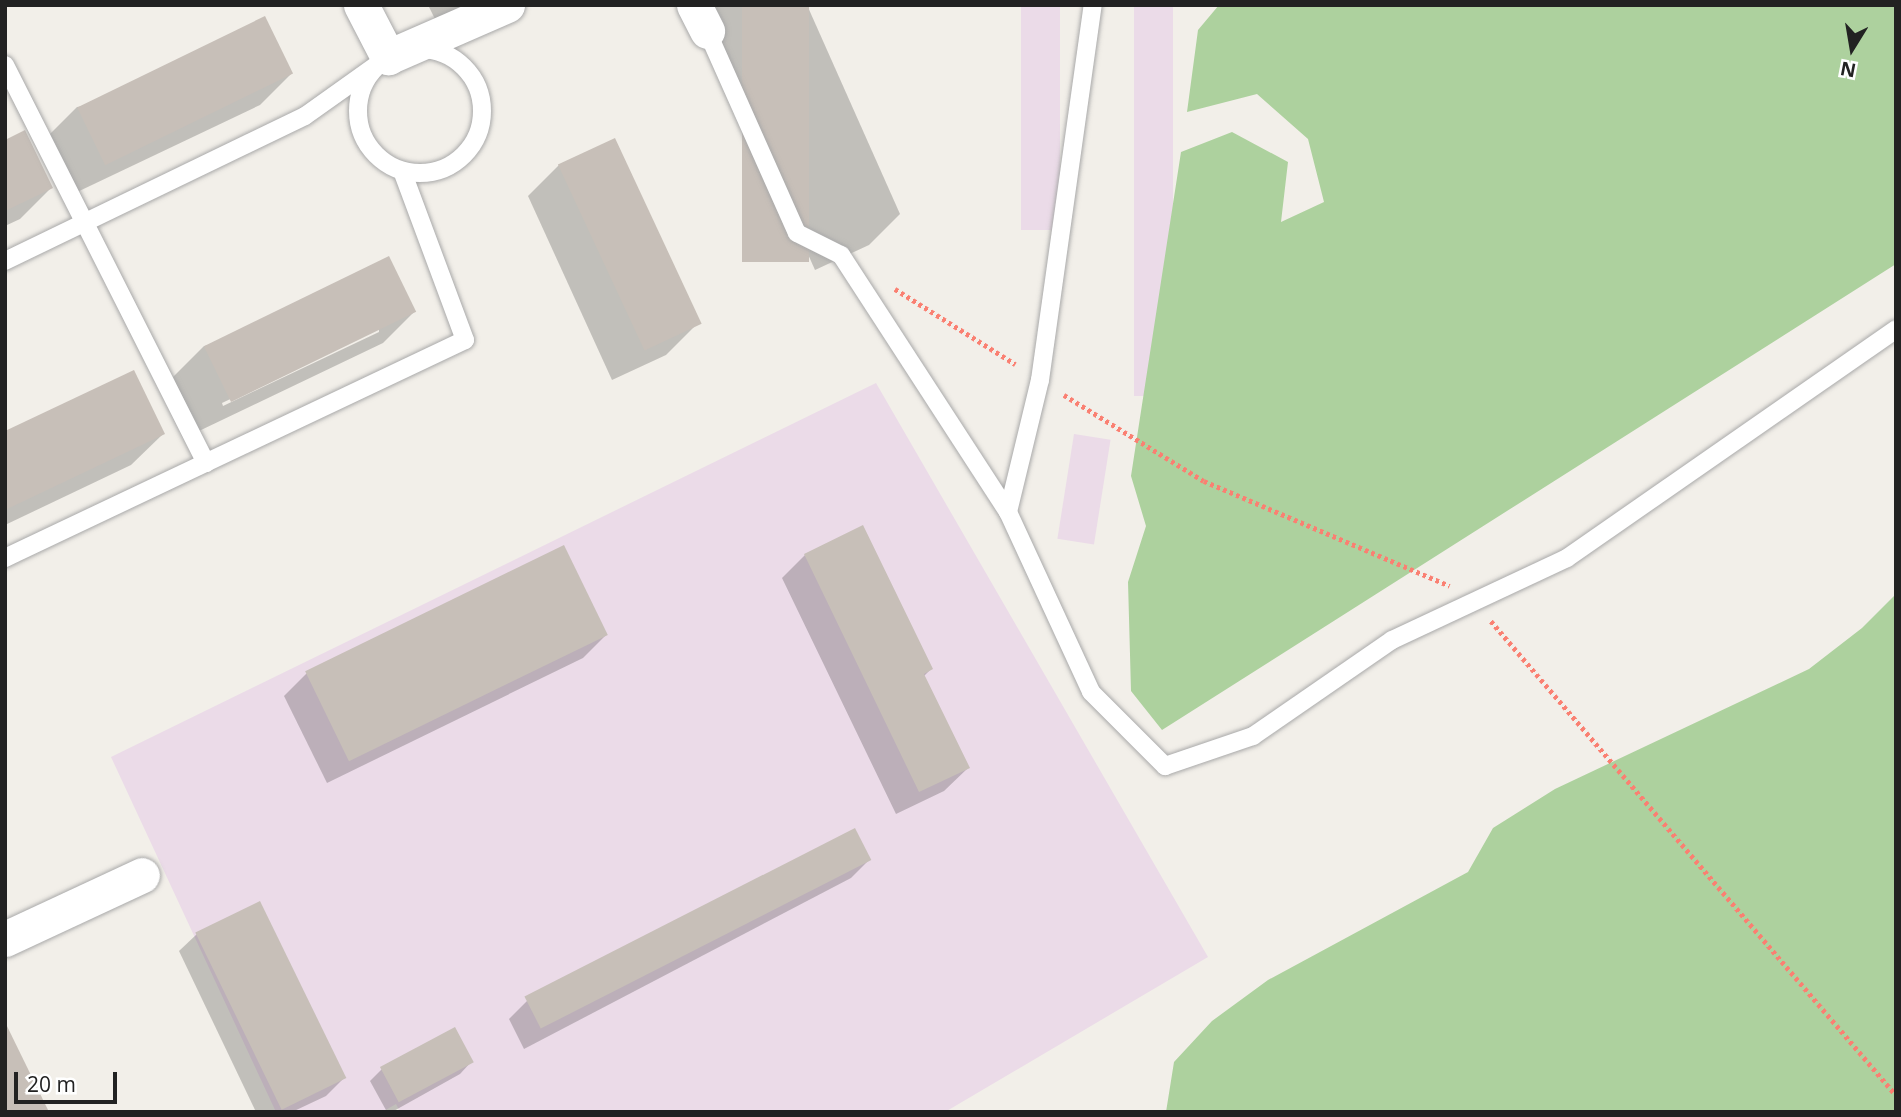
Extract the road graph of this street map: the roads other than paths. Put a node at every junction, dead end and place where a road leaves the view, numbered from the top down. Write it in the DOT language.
graph roads {
  1 [pos="361,5"];
  2 [pos="507,5"];
  3 [pos="1093,5"];
  4 [pos="700,18"];
  5 [pos="388,57"];
  6 [pos="5,65"];
  7 [pos="402,171"];
  8 [pos="85,223"];
  9 [pos="5,261"];
  10 [pos="1896,329"];
  11 [pos="206,463"];
  12 [pos="1008,512"];
  13 [pos="5,558"];
  14 [pos="142,875"];
  15 [pos="5,939"];
  1 -- 5 [label="street"];
  2 -- 5 [label="street"];
  3 -- 12 [label="lane"];
  4 -- 12 [label="lane"];
  5 -- 7 [label="lane"];
  5 -- 7 [label="lane"];
  5 -- 8 [label="lane"];
  6 -- 8 [label="lane"];
  7 -- 11 [label="lane"];
  8 -- 9 [label="lane"];
  8 -- 11 [label="lane"];
  10 -- 12 [label="lane"];
  11 -- 13 [label="lane"];
  14 -- 15 [label="street"];
}
